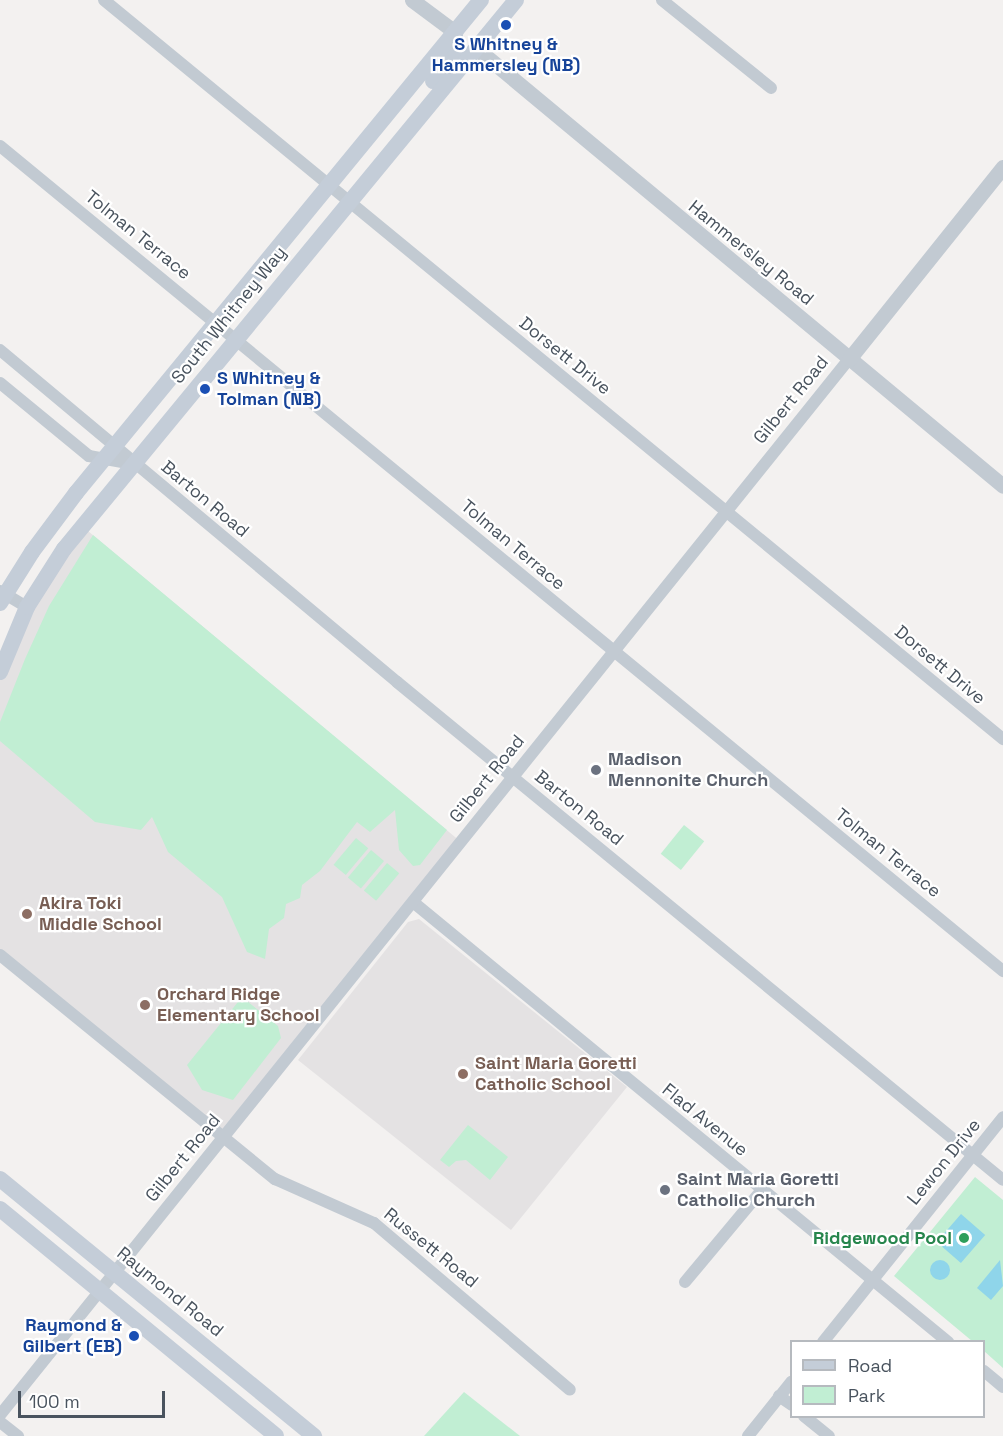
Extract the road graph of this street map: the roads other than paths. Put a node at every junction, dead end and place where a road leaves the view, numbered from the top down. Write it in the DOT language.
graph roads {
  1 [pos="104,0"];
  2 [pos="412,0"];
  3 [pos="481,0"];
  4 [pos="516,0"];
  5 [pos="662,0"];
  6 [pos="455,32"];
  7 [pos="476,48"];
  8 [pos="771,88"];
  9 [pos="0,146"];
  10 [pos="385,155"];
  11 [pos="1003,167"];
  12 [pos="330,185"];
  13 [pos="348,200"];
  14 [pos="217,323"];
  15 [pos="235,338"];
  16 [pos="0,350"];
  17 [pos="849,359"];
  18 [pos="0,383"];
  19 [pos="115,447"];
  20 [pos="104,461"];
  21 [pos="133,464"];
  22 [pos="1003,486"];
  23 [pos="726,513"];
  24 [pos="2,596"];
  25 [pos="27,607"];
  26 [pos="614,652"];
  27 [pos="0,672"];
  28 [pos="1003,739"];
  29 [pos="513,778"];
  30 [pos="413,902"];
  31 [pos="0,956"];
  32 [pos="1003,971"];
  33 [pos="1003,1117"];
  34 [pos="224,1139"];
  35 [pos="973,1155"];
  36 [pos="0,1179"];
  37 [pos="1003,1180"];
  38 [pos="762,1190"];
  39 [pos="0,1209"];
  40 [pos="115,1272"];
  41 [pos="873,1280"];
  42 [pos="685,1282"];
  43 [pos="99,1291"];
  44 [pos="824,1340"];
  45 [pos="947,1340"];
  46 [pos="985,1372"];
  47 [pos="790,1383"];
  48 [pos="1003,1387"];
  49 [pos="570,1390"];
  50 [pos="779,1396"];
  51 [pos="790,1404"];
  52 [pos="0,1415"];
  53 [pos="806,1418"];
  54 [pos="0,1422"];
  55 [pos="18,1436"];
  56 [pos="276,1436"];
  57 [pos="314,1436"];
  58 [pos="748,1436"];
  59 [pos="829,1436"];
  1 -- 12 [label="street, Dorsett Drive"];
  2 -- 6 [label="street"];
  3 -- 6 [label="main road, South Whitney Way"];
  4 -- 7 [label="main road, South Whitney Way"];
  5 -- 8 [label="street"];
  6 -- 10 [label="main road"];
  6 -- 12 [label="main road, South Whitney Way"];
  7 -- 10 [label="main road, South Whitney Way"];
  7 -- 17 [label="street, Hammersley Road"];
  9 -- 14 [label="street, Tolman Terrace"];
  10 -- 13 [label="main road, South Whitney Way"];
  11 -- 17 [label="street, Gilbert Road"];
  12 -- 13 [label="street, Dorsett Drive"];
  12 -- 14 [label="main road, South Whitney Way"];
  13 -- 15 [label="main road, South Whitney Way"];
  13 -- 23 [label="street, Dorsett Drive"];
  14 -- 15 [label="street, Tolman Terrace"];
  14 -- 19 [label="main road, South Whitney Way"];
  15 -- 21 [label="main road, South Whitney Way"];
  15 -- 26 [label="street, Tolman Terrace"];
  16 -- 19 [label="street, Barton Road"];
  17 -- 22 [label="street, Hammersley Road"];
  17 -- 23 [label="street, Gilbert Road"];
  18 -- 20 [label="street, Barton Road"];
  19 -- 20 [label="main road, South Whitney Way"];
  19 -- 21 [label="street, Barton Road"];
  20 -- 21 [label="street, Barton Road"];
  20 -- 24 [label="main road, South Whitney Way"];
  21 -- 25 [label="main road, South Whitney Way"];
  21 -- 29 [label="street, Barton Road"];
  23 -- 26 [label="street, Gilbert Road"];
  23 -- 28 [label="street, Dorsett Drive"];
  24 -- 25 [label="street"];
  25 -- 27 [label="main road, South Whitney Way"];
  26 -- 29 [label="street, Gilbert Road"];
  26 -- 32 [label="street, Tolman Terrace"];
  29 -- 30 [label="street, Gilbert Road"];
  29 -- 35 [label="street, Barton Road"];
  30 -- 34 [label="street, Gilbert Road"];
  30 -- 38 [label="street, Flad Avenue"];
  31 -- 34 [label="street, Russett Road"];
  33 -- 35 [label="street, Lewon Drive"];
  34 -- 40 [label="street, Gilbert Road"];
  34 -- 49 [label="street, Russett Road"];
  35 -- 37 [label="street, Barton Road"];
  35 -- 41 [label="street, Lewon Drive"];
  36 -- 40 [label="main road, Raymond Road"];
  38 -- 41 [label="street, Flad Avenue"];
  38 -- 42 [label="street"];
  39 -- 43 [label="main road"];
  40 -- 43 [label="street, Gilbert Road"];
  40 -- 57 [label="main road, Raymond Road"];
  41 -- 44 [label="street, Lewon Drive"];
  41 -- 45 [label="street, Flad Avenue"];
  43 -- 52 [label="street, Gilbert Road"];
  43 -- 56 [label="main road"];
  46 -- 48 [label="street"];
  47 -- 50 [label="street"];
  50 -- 51 [label="street"];
  50 -- 58 [label="street"];
  53 -- 59 [label="street"];
  54 -- 55 [label="street"];
}
